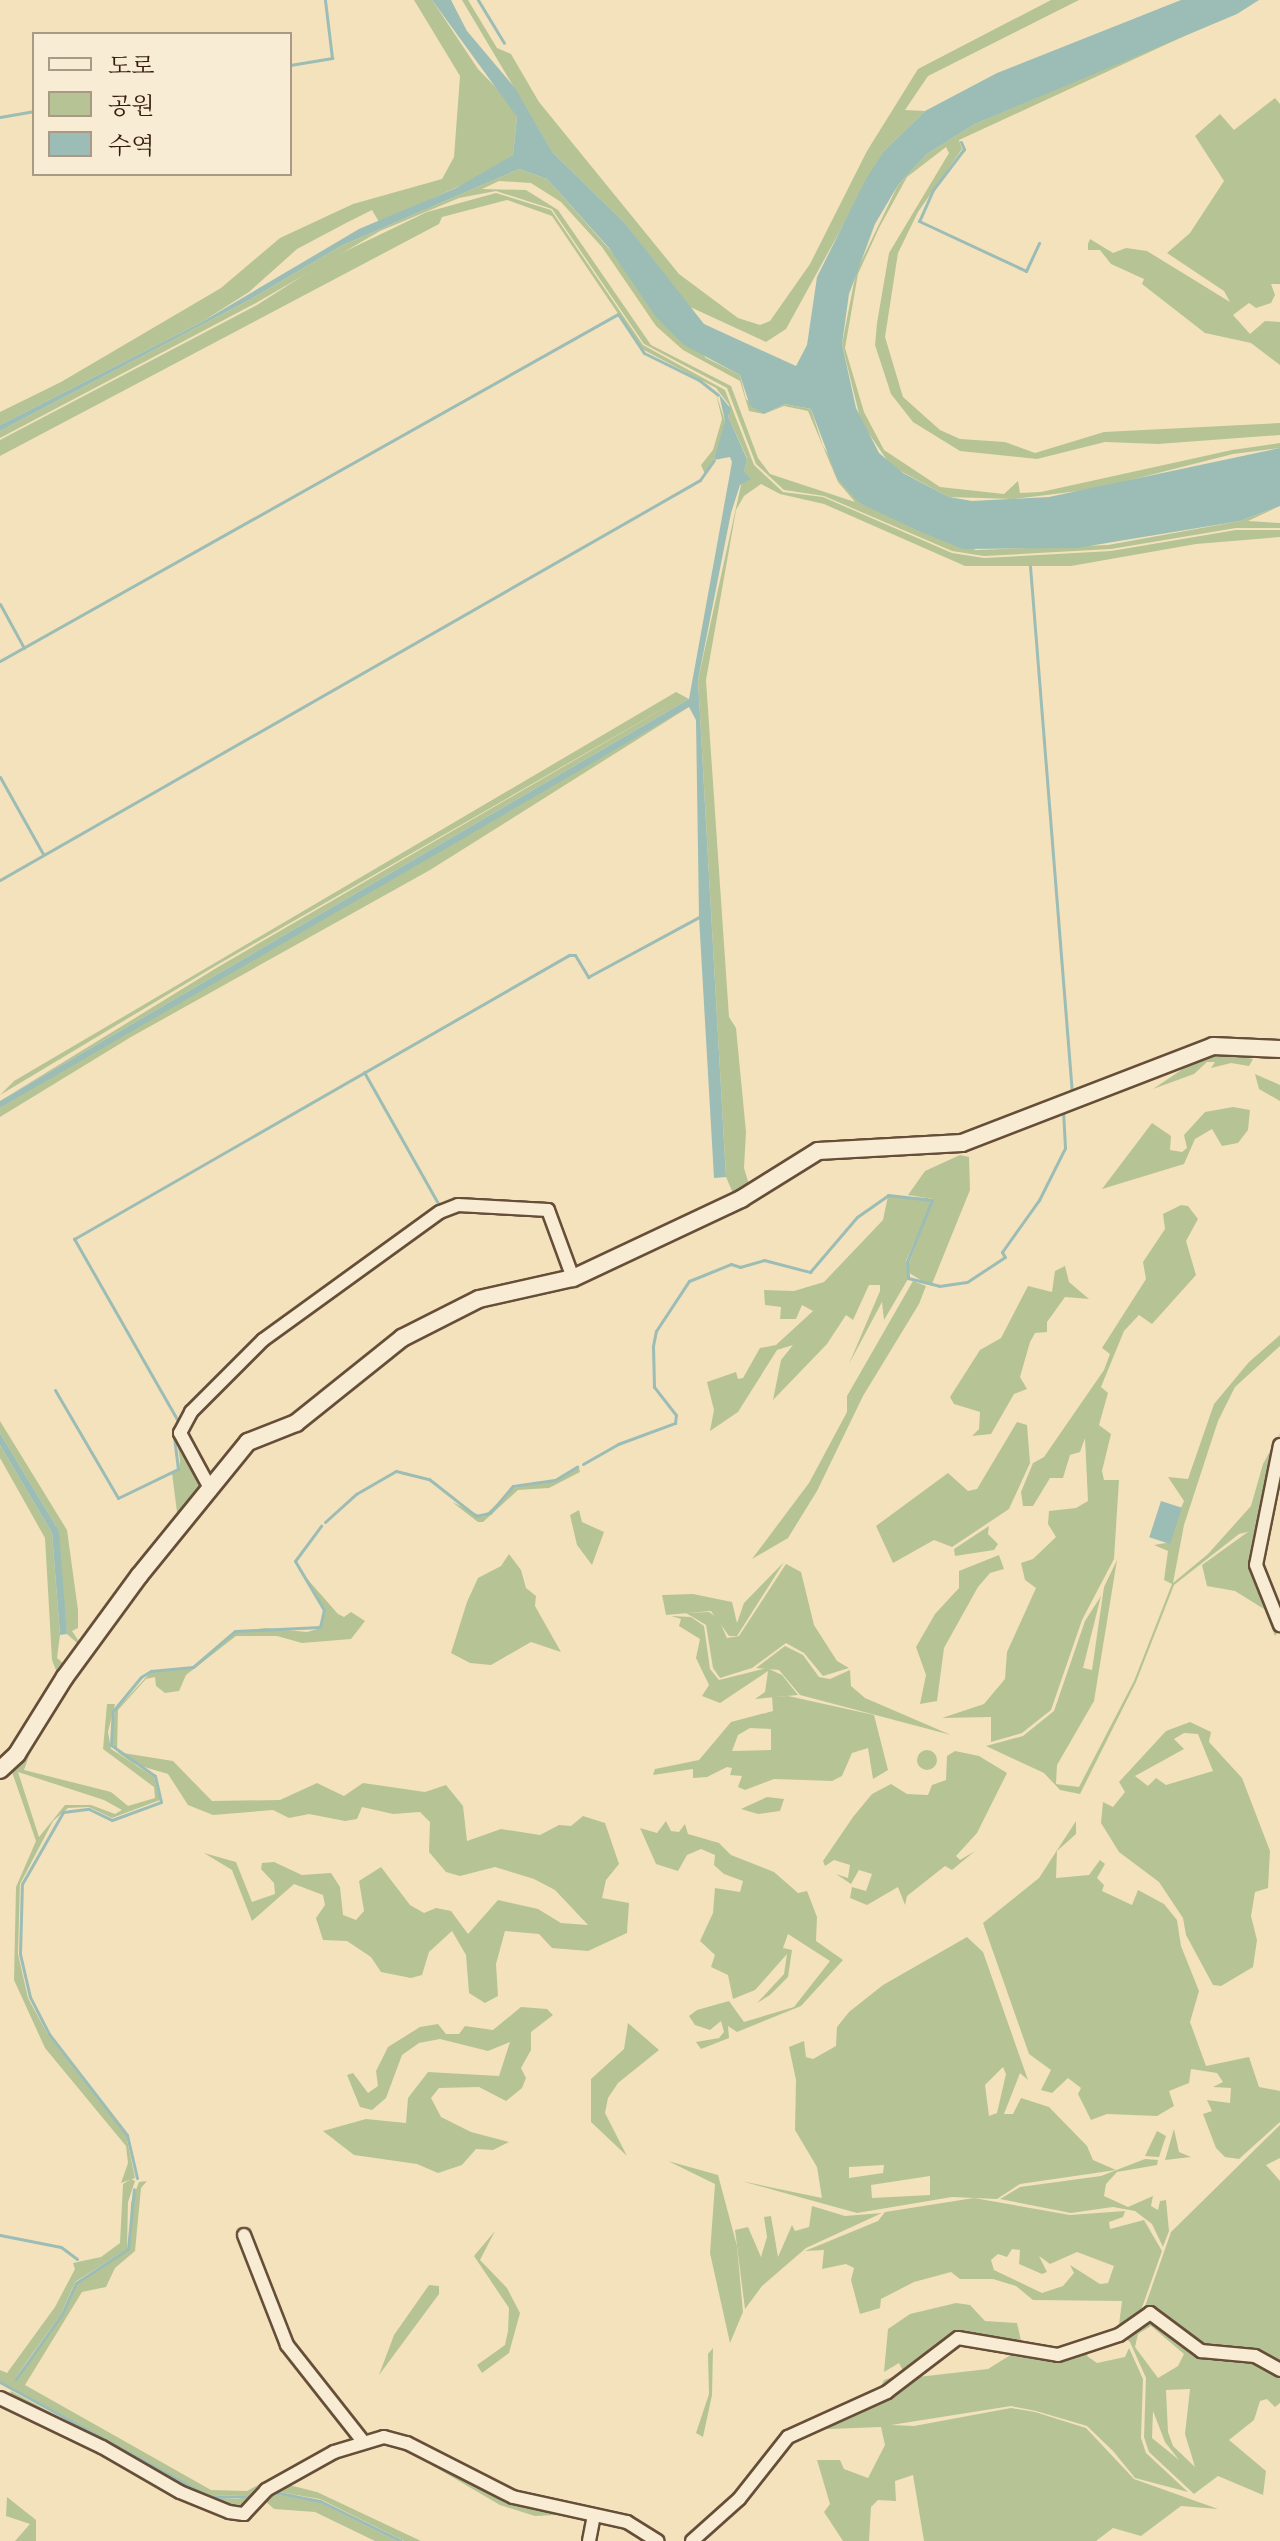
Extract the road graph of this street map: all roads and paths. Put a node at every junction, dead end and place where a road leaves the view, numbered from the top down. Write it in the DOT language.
graph roads {
  1 [pos="1280,1049"];
  2 [pos="573,1278"];
  3 [pos="1280,1445"];
  4 [pos="211,1490"];
  5 [pos="1280,1625"];
  6 [pos="0,1770"];
  7 [pos="244,2235"];
  8 [pos="1280,2370"];
  9 [pos="0,2398"];
  10 [pos="362,2440"];
  11 [pos="594,2516"];
  12 [pos="589,2541"];
  13 [pos="657,2541"];
  14 [pos="692,2541"];
  1 -- 2 [label="street"];
  2 -- 4 [label="street"];
  2 -- 4 [label="street"];
  3 -- 5 [label="street"];
  4 -- 6 [label="street"];
  7 -- 10 [label="street"];
  8 -- 14 [label="street"];
  9 -- 10 [label="street"];
  10 -- 11 [label="street"];
  11 -- 12 [label="street"];
  11 -- 13 [label="street"];
}
